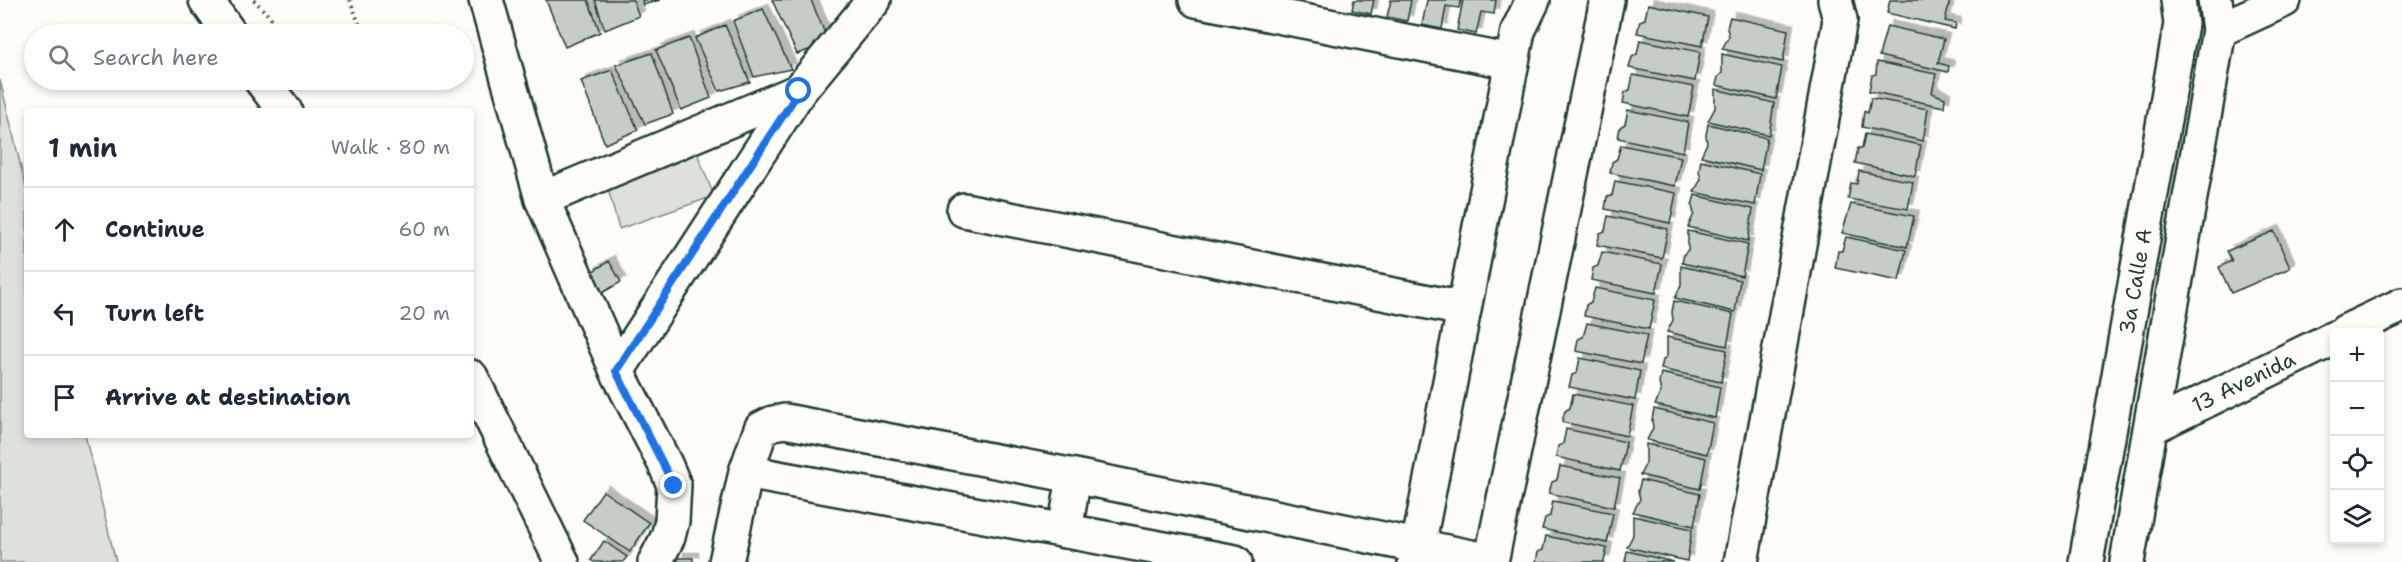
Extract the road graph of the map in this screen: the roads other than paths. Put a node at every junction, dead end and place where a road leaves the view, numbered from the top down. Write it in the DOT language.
graph roads {
  1 [pos="206,0"];
  2 [pos="486,0"];
  3 [pos="874,0"];
  4 [pos="1196,0"];
  5 [pos="1533,0"];
  6 [pos="1607,0"];
  7 [pos="1835,0"];
  8 [pos="2178,0"];
  9 [pos="2284,0"];
  10 [pos="2217,15"];
  11 [pos="223,24"];
  12 [pos="1512,62"];
  13 [pos="269,90"];
  14 [pos="799,91"];
  15 [pos="283,108"];
  16 [pos="542,199"];
  17 [pos="964,210"];
  18 [pos="2402,305"];
  19 [pos="1464,309"];
  20 [pos="2355,328"];
  21 [pos="2330,340"];
  22 [pos="616,371"];
  23 [pos="474,383"];
  24 [pos="2152,427"];
  25 [pos="746,472"];
  26 [pos="1074,476"];
  27 [pos="1065,531"];
  28 [pos="1417,554"];
  29 [pos="1491,561"];
  30 [pos="562,562"];
  31 [pos="655,562"];
  32 [pos="726,562"];
  33 [pos="1235,562"];
  34 [pos="1741,562"];
  35 [pos="2086,562"];
  36 [pos="2127,562"];
  1 -- 11 [label="street"];
  2 -- 16 [label="street"];
  3 -- 14 [label="street"];
  4 -- 12 [label="street"];
  5 -- 12 [label="street"];
  6 -- 29 [label="street"];
  7 -- 34 [label="street"];
  8 -- 35 [label="street, 3a Calle A"];
  9 -- 10 [label="street"];
  10 -- 24 [label="street, 3a Calle A"];
  12 -- 19 [label="street"];
  13 -- 15 [label="street"];
  14 -- 16 [label="street"];
  14 -- 22 [label="street"];
  16 -- 22 [label="street"];
  17 -- 19 [label="street"];
  18 -- 20 [label="street"];
  19 -- 28 [label="street"];
  21 -- 24 [label="street, 13 Avenida"];
  22 -- 31 [label="street"];
  23 -- 30 [label="street"];
  24 -- 36 [label="street, 3a Calle A"];
  25 -- 26 [label="street"];
  25 -- 27 [label="street"];
  25 -- 32 [label="street"];
  26 -- 27 [label="street"];
  26 -- 28 [label="street"];
  27 -- 33 [label="street"];
  28 -- 29 [label="street"];
}
